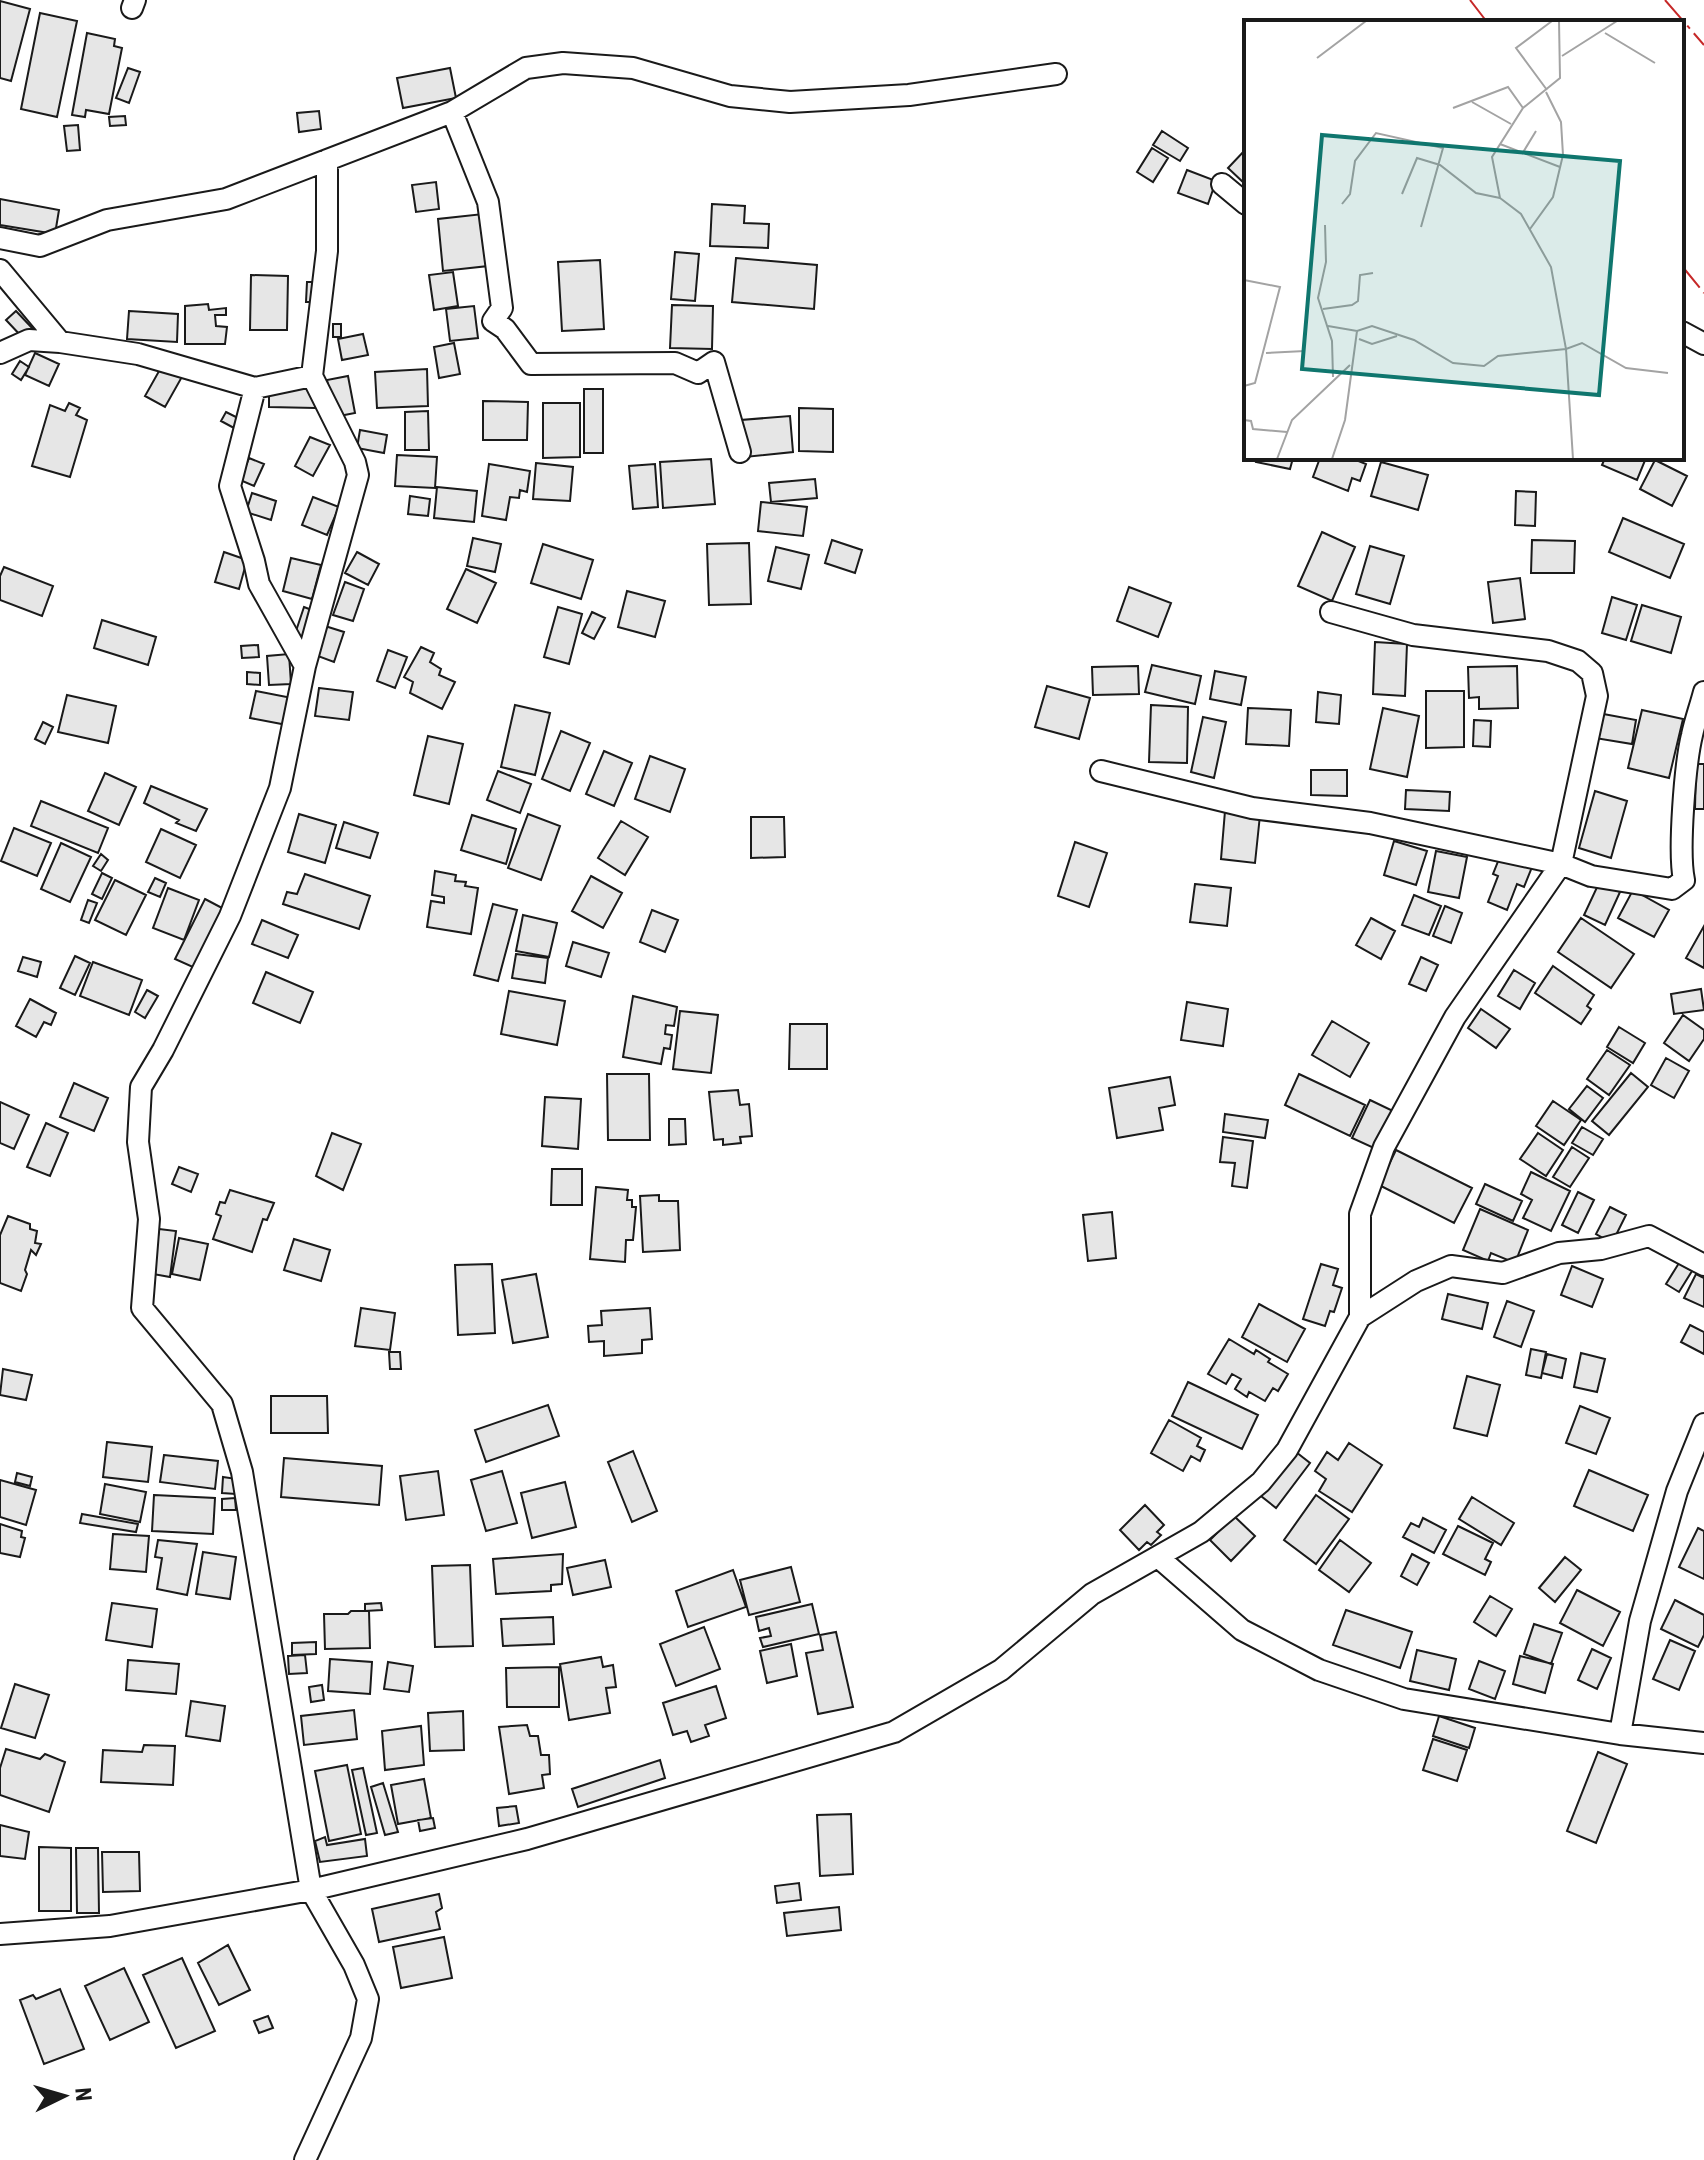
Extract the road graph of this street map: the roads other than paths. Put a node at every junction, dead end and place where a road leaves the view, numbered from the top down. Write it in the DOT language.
graph roads {
  1 [pos="1056,74"];
  2 [pos="452,112"];
  3 [pos="327,160"];
  4 [pos="1222,184"];
  5 [pos="1244,202"];
  6 [pos="0,238"];
  7 [pos="0,270"];
  8 [pos="1684,333"];
  9 [pos="60,342"];
  10 [pos="1704,344"];
  11 [pos="0,353"];
  12 [pos="312,376"];
  13 [pos="255,388"];
  14 [pos="740,452"];
  15 [pos="1331,612"];
  16 [pos="305,666"];
  17 [pos="1704,692"];
  18 [pos="1101,771"];
  19 [pos="1561,864"];
  20 [pos="1704,1265"];
  21 [pos="1360,1317"];
  22 [pos="1704,1424"];
  23 [pos="1700,1450"];
  24 [pos="1158,1557"];
  25 [pos="1620,1734"];
  26 [pos="1704,1743"];
  27 [pos="311,1890"];
  28 [pos="0,1934"];
  29 [pos="305,2160"];
  1 -- 2 [label="street"];
  2 -- 3 [label="street"];
  2 -- 14 [label="street"];
  3 -- 6 [label="street"];
  3 -- 12 [label="street"];
  4 -- 5 [label="street"];
  7 -- 9 [label="street"];
  8 -- 10 [label="street"];
  9 -- 11 [label="street"];
  9 -- 13 [label="street"];
  12 -- 13 [label="street"];
  12 -- 16 [label="street"];
  13 -- 16 [label="street"];
  15 -- 19 [label="street"];
  16 -- 27 [label="street"];
  17 -- 19 [label="street"];
  18 -- 19 [label="street"];
  19 -- 21 [label="street"];
  20 -- 21 [label="street"];
  21 -- 24 [label="street"];
  22 -- 23 [label="street"];
  23 -- 25 [label="street"];
  24 -- 25 [label="street"];
  24 -- 27 [label="street"];
  25 -- 26 [label="street"];
  27 -- 28 [label="street"];
  27 -- 29 [label="street"];
}
